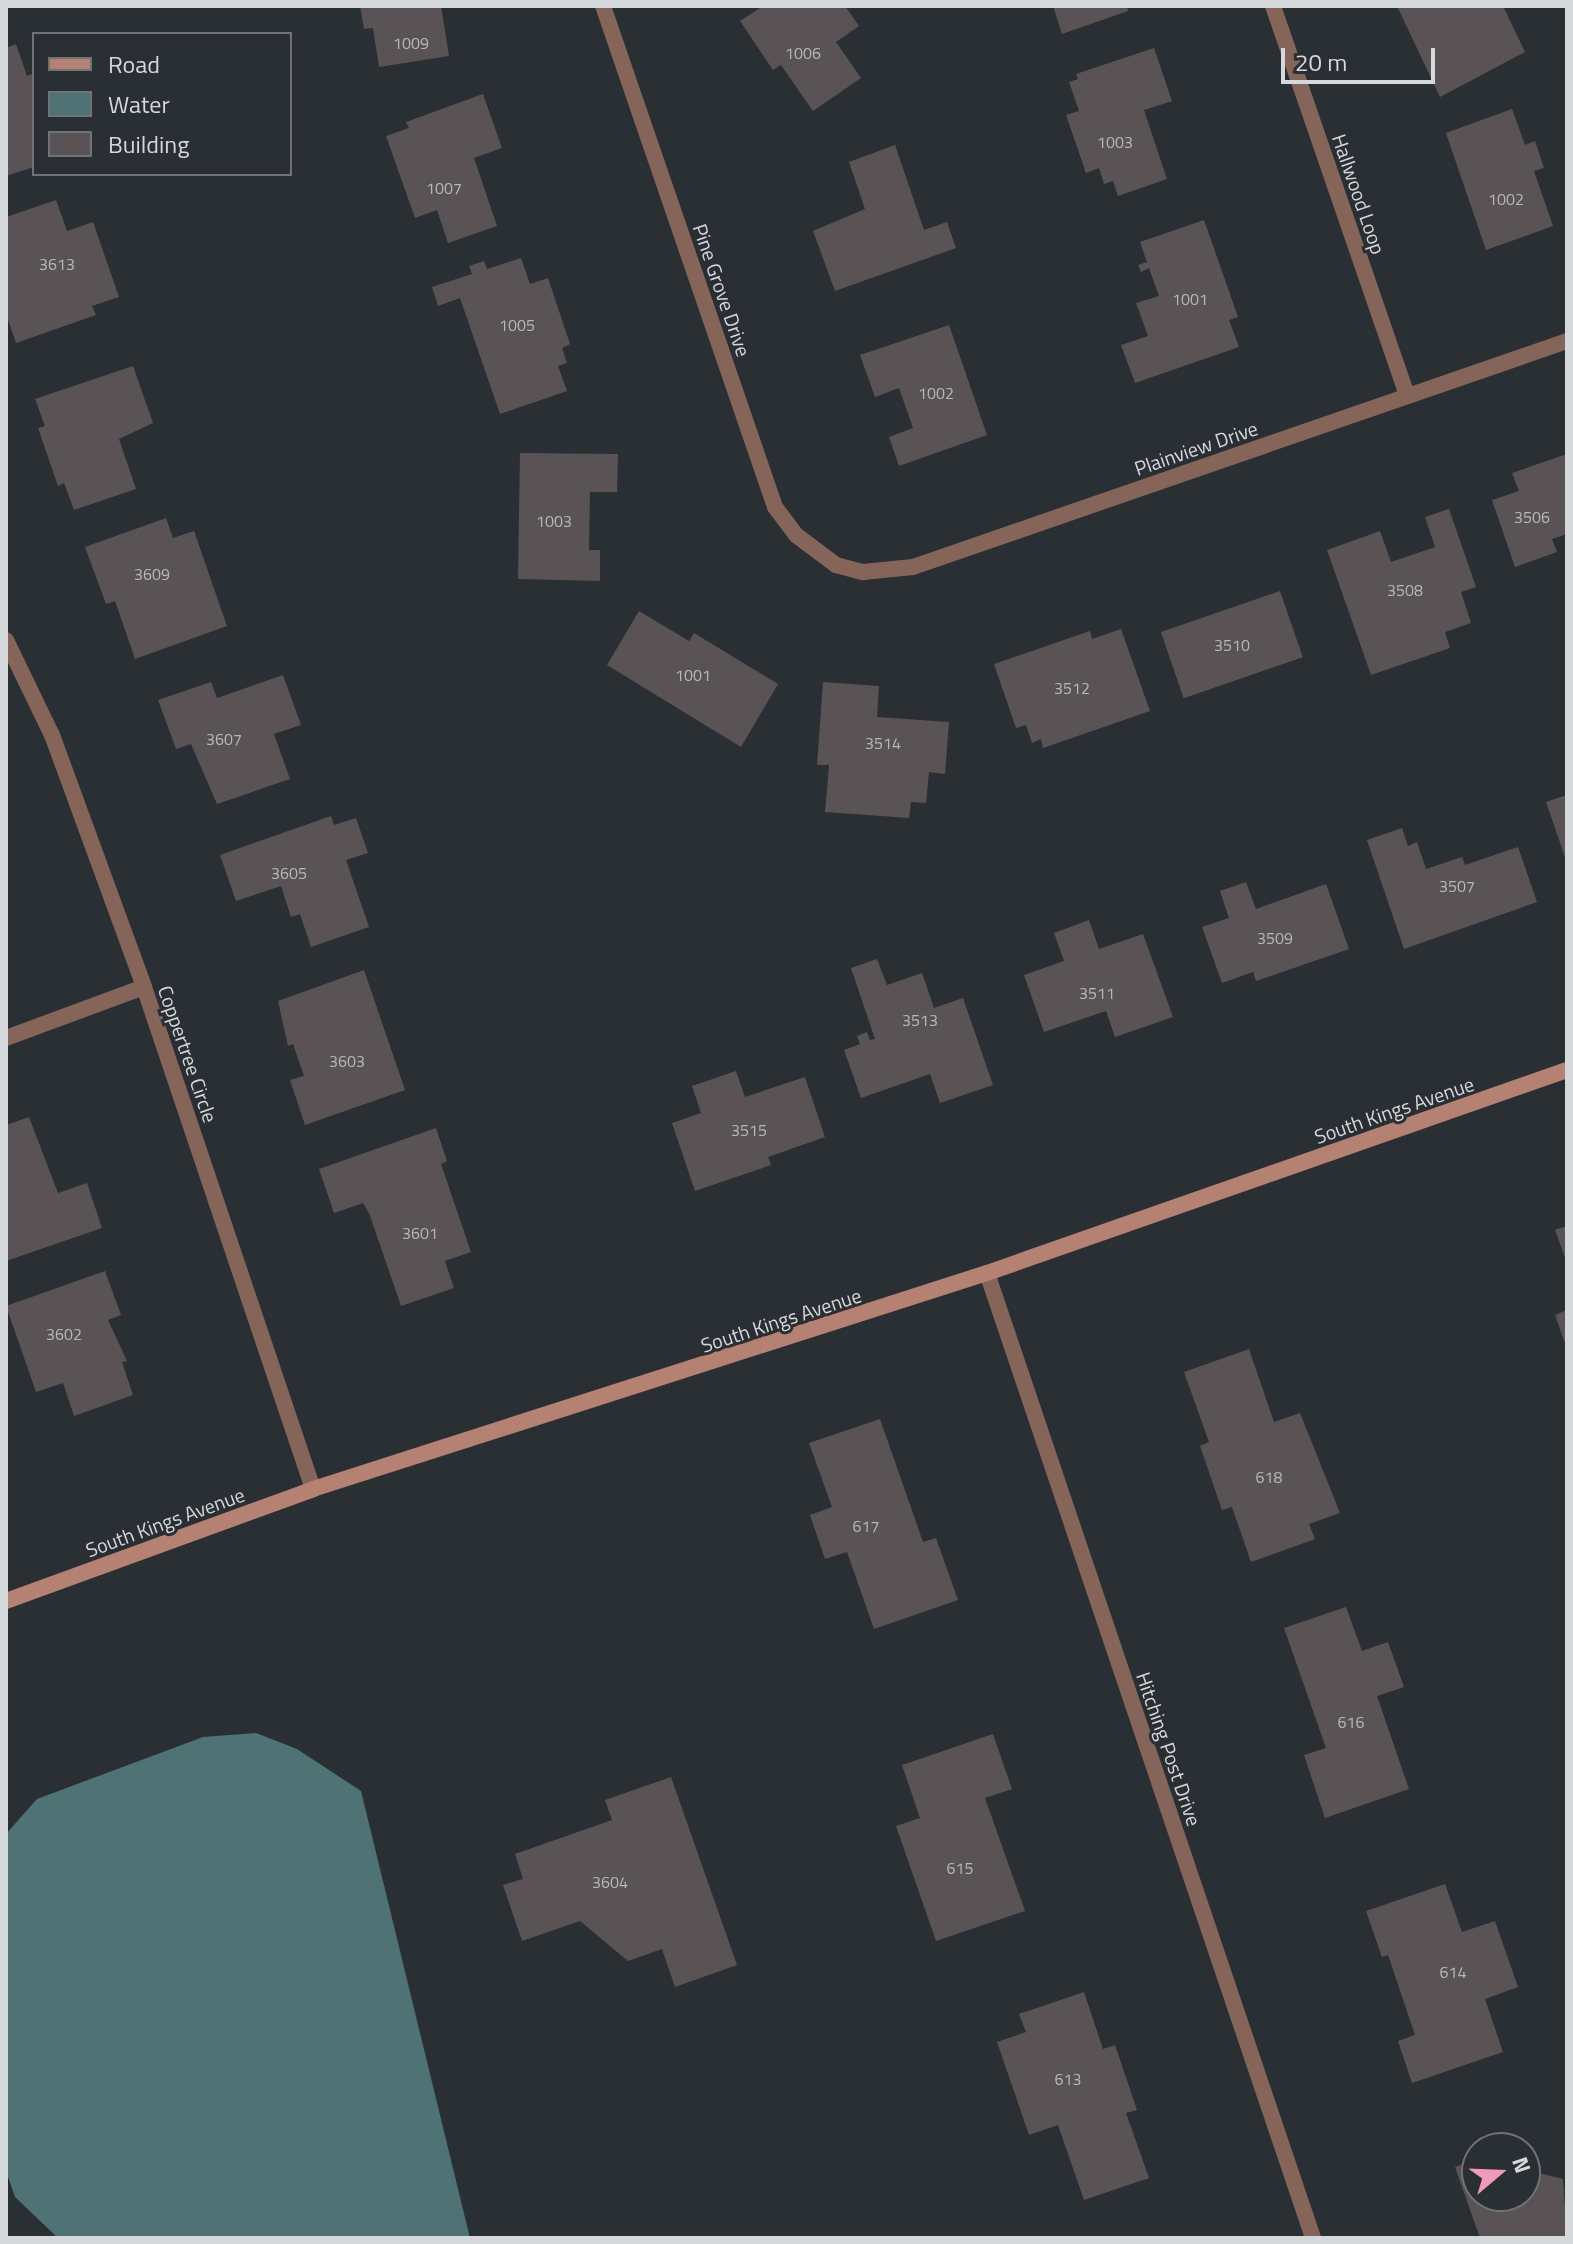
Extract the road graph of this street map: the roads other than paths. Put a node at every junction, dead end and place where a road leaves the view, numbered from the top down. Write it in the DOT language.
graph roads {
  1 [pos="603,6"];
  2 [pos="1273,6"];
  3 [pos="1567,341"];
  4 [pos="1407,396"];
  5 [pos="836,565"];
  6 [pos="6,640"];
  7 [pos="144,987"];
  8 [pos="6,1038"];
  9 [pos="1567,1070"];
  10 [pos="987,1273"];
  11 [pos="313,1489"];
  12 [pos="6,1601"];
  13 [pos="1313,2238"];
  1 -- 5 [label="street, Pine Grove Drive"];
  2 -- 4 [label="street, Hallwood Loop"];
  3 -- 4 [label="street, Plainview Drive"];
  4 -- 5 [label="street, Plainview Drive"];
  6 -- 7 [label="street, Coppertree Circle"];
  7 -- 8 [label="street"];
  7 -- 11 [label="street, Coppertree Circle"];
  9 -- 10 [label="street, South Kings Avenue"];
  10 -- 11 [label="street, South Kings Avenue"];
  10 -- 13 [label="street, Hitching Post Drive"];
  11 -- 12 [label="street, South Kings Avenue"];
}
